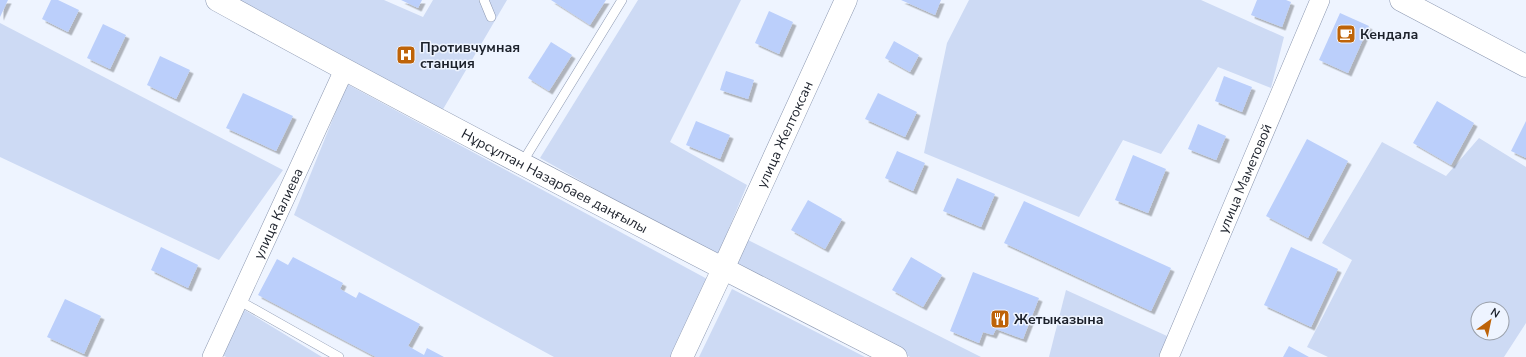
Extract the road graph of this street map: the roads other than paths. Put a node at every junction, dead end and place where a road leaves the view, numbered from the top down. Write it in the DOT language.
graph roads {
  1 [pos="217,0"];
  2 [pos="484,0"];
  3 [pos="622,0"];
  4 [pos="846,0"];
  5 [pos="1320,0"];
  6 [pos="1401,0"];
  7 [pos="491,17"];
  8 [pos="1526,66"];
  9 [pos="344,70"];
  10 [pos="522,163"];
  11 [pos="722,269"];
  12 [pos="238,300"];
  13 [pos="212,357"];
  14 [pos="339,357"];
  15 [pos="682,357"];
  16 [pos="896,357"];
  17 [pos="1169,357"];
  1 -- 9 [label="main road, Нұрсұлтан Назарбаев даңғылы"];
  2 -- 7 [label="lane"];
  3 -- 10 [label="lane"];
  4 -- 11 [label="main road, улица Желтоксан"];
  5 -- 17 [label="street, улица Маметовой"];
  6 -- 8 [label="main road"];
  9 -- 10 [label="main road, Нұрсұлтан Назарбаев даңғылы"];
  9 -- 12 [label="street, улица Калиева"];
  10 -- 11 [label="main road, Нұрсұлтан Назарбаев даңғылы"];
  11 -- 15 [label="main road, улица Желтоксан"];
  11 -- 16 [label="main road, Нұрсұлтан Назарбаев даңғылы"];
  12 -- 13 [label="street, улица Калиева"];
  12 -- 14 [label="lane"];
}
